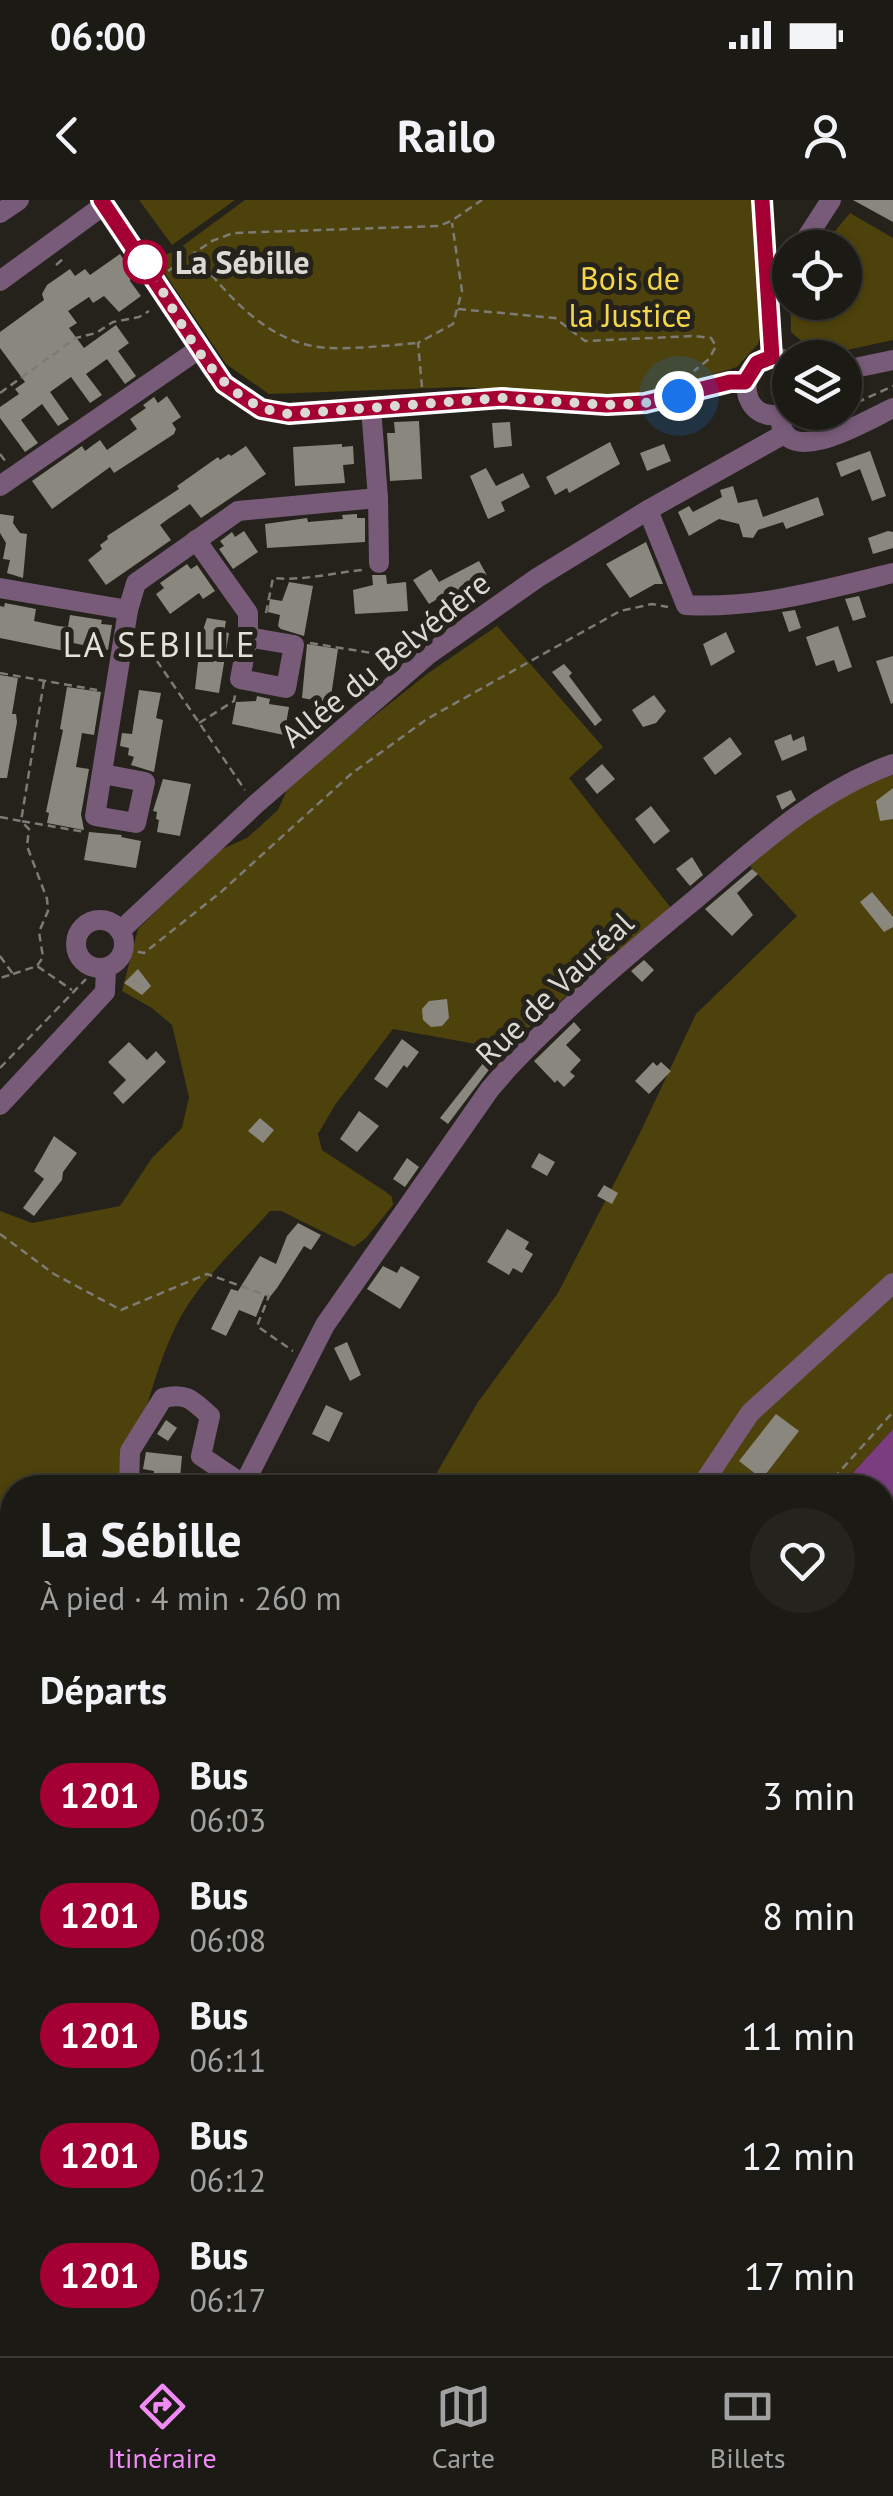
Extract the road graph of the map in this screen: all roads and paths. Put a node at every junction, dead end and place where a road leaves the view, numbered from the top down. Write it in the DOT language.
graph roads {
  1 [pos="19,200"];
  2 [pos="482,200"];
  3 [pos="762,200"];
  4 [pos="831,200"];
  5 [pos="103,202"];
  6 [pos="0,214"];
  7 [pos="451,222"];
  8 [pos="812,230"];
  9 [pos="194,253"];
  10 [pos="772,257"];
  11 [pos="766,258"];
  12 [pos="163,275"];
  13 [pos="0,281"];
  14 [pos="151,307"];
  15 [pos="458,308"];
  16 [pos="778,340"];
  17 [pos="418,343"];
  18 [pos="200,349"];
  19 [pos="893,360"];
  20 [pos="772,361"];
  21 [pos="862,368"];
  22 [pos="688,376"];
  23 [pos="745,382"];
  24 [pos="893,386"];
  25 [pos="422,391"];
  26 [pos="0,393"];
  27 [pos="862,400"];
  28 [pos="371,408"];
  29 [pos="893,408"];
  30 [pos="772,415"];
  31 [pos="862,421"];
  32 [pos="774,430"];
  33 [pos="786,430"];
  34 [pos="842,430"];
  35 [pos="0,486"];
  36 [pos="378,498"];
  37 [pos="648,510"];
  38 [pos="196,540"];
  39 [pos="379,563"];
  40 [pos="893,572"];
  41 [pos="0,588"];
  42 [pos="686,605"];
  43 [pos="127,619"];
  44 [pos="255,638"];
  45 [pos="294,645"];
  46 [pos="412,669"];
  47 [pos="0,673"];
  48 [pos="240,678"];
  49 [pos="44,681"];
  50 [pos="116,693"];
  51 [pos="198,724"];
  52 [pos="893,764"];
  53 [pos="103,774"];
  54 [pos="256,804"];
  55 [pos="96,816"];
  56 [pos="0,817"];
  57 [pos="21,821"];
  58 [pos="122,940"];
  59 [pos="0,956"];
  60 [pos="36,966"];
  61 [pos="100,968"];
  62 [pos="13,974"];
  63 [pos="0,978"];
  64 [pos="75,992"];
  65 [pos="0,1068"];
  66 [pos="0,1105"];
  67 [pos="0,1234"];
  68 [pos="893,1283"];
  69 [pos="288,1348"];
  70 [pos="893,1412"];
  71 [pos="129,1475"];
  72 [pos="228,1475"];
  73 [pos="249,1475"];
  74 [pos="709,1475"];
  75 [pos="837,1475"];
  1 -- 6 [label="street"];
  2 -- 7 [label="path"];
  3 -- 11 [label="street"];
  4 -- 8 [label="street"];
  5 -- 13 [label="street"];
  5 -- 18 [label="street"];
  7 -- 9 [label="path"];
  7 -- 15 [label="path"];
  9 -- 12 [label="path"];
  9 -- 17 [label="path"];
  10 -- 11 [label="street"];
  11 -- 16 [label="street"];
  14 -- 26 [label="path"];
  15 -- 17 [label="path"];
  15 -- 22 [label="path"];
  17 -- 25 [label="path"];
  18 -- 28 [label="street"];
  18 -- 35 [label="street"];
  19 -- 21 [label="street"];
  20 -- 23 [label="street"];
  23 -- 28 [label="street"];
  23 -- 30 [label="street"];
  24 -- 27 [label="path"];
  28 -- 36 [label="street"];
  29 -- 31 [label="street"];
  32 -- 37 [label="street, Allée du Belvédère"];
  33 -- 34 [label="street"];
  36 -- 38 [label="street"];
  36 -- 39 [label="street"];
  37 -- 42 [label="street"];
  37 -- 46 [label="street, Allée du Belvédère"];
  38 -- 43 [label="street"];
  38 -- 44 [label="street"];
  39 -- 44 [label="path"];
  40 -- 42 [label="street"];
  41 -- 43 [label="street"];
  42 -- 58 [label="path"];
  43 -- 50 [label="street"];
  43 -- 51 [label="path"];
  44 -- 45 [label="street"];
  44 -- 48 [label="street"];
  45 -- 46 [label="path"];
  45 -- 48 [label="street"];
  46 -- 54 [label="street, Allée du Belvédère"];
  47 -- 49 [label="path"];
  48 -- 51 [label="path"];
  49 -- 50 [label="path"];
  49 -- 57 [label="path"];
  50 -- 53 [label="street"];
  51 -- 54 [label="path"];
  52 -- 73 [label="street, Rue de Vauréal"];
  53 -- 55 [label="street"];
  53 -- 55 [label="street"];
  54 -- 58 [label="street, Allée du Belvédère"];
  55 -- 57 [label="path"];
  56 -- 57 [label="path"];
  57 -- 60 [label="path"];
  58 -- 61 [label="street"];
  58 -- 61 [label="street"];
  59 -- 62 [label="path"];
  60 -- 62 [label="path"];
  60 -- 64 [label="path"];
  61 -- 64 [label="path"];
  61 -- 66 [label="street"];
  62 -- 63 [label="path"];
  64 -- 65 [label="path"];
  67 -- 69 [label="path"];
  68 -- 74 [label="street"];
  70 -- 75 [label="path"];
  71 -- 72 [label="street"];
}
